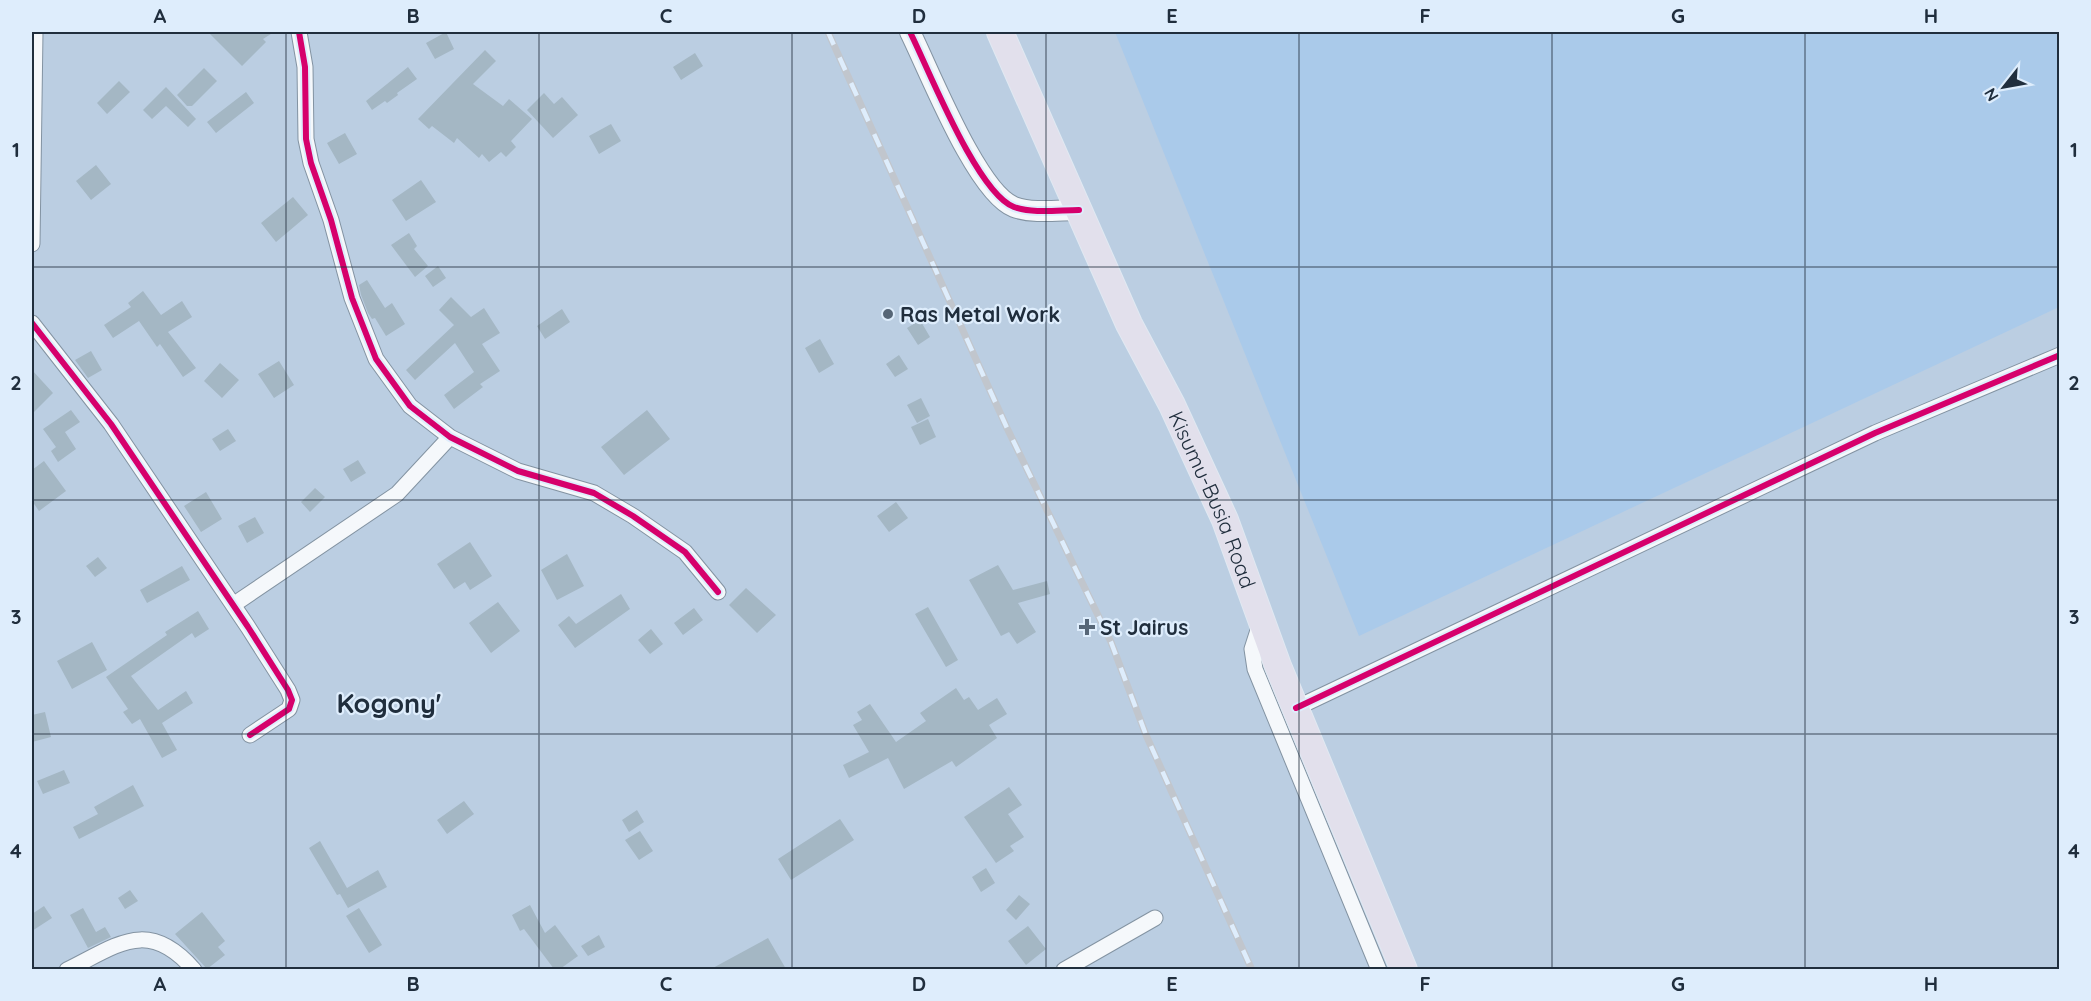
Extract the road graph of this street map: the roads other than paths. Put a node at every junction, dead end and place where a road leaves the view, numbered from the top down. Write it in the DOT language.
graph roads {
  1 [pos="35,32"];
  2 [pos="299,32"];
  3 [pos="910,32"];
  4 [pos="999,34"];
  5 [pos="1078,210"];
  6 [pos="32,244"];
  7 [pos="32,323"];
  8 [pos="2060,355"];
  9 [pos="450,437"];
  10 [pos="718,592"];
  11 [pos="233,605"];
  12 [pos="1261,621"];
  13 [pos="1296,708"];
  14 [pos="250,735"];
  15 [pos="1155,918"];
  16 [pos="66,969"];
  17 [pos="194,969"];
  18 [pos="1064,969"];
  19 [pos="1379,969"];
  20 [pos="1404,969"];
  1 -- 6 [label="street"];
  2 -- 9 [label="street"];
  3 -- 5 [label="street"];
  4 -- 5 [label="highway, Kisumu-Busia Road"];
  5 -- 12 [label="highway, Kisumu-Busia Road"];
  7 -- 11 [label="street"];
  8 -- 13 [label="street"];
  9 -- 10 [label="street"];
  9 -- 11 [label="street"];
  11 -- 14 [label="street"];
  12 -- 13 [label="highway, Kisumu-Busia Road"];
  12 -- 19 [label="street"];
  13 -- 20 [label="highway, Kisumu-Busia Road"];
  15 -- 18 [label="street"];
  16 -- 17 [label="street"];
}
